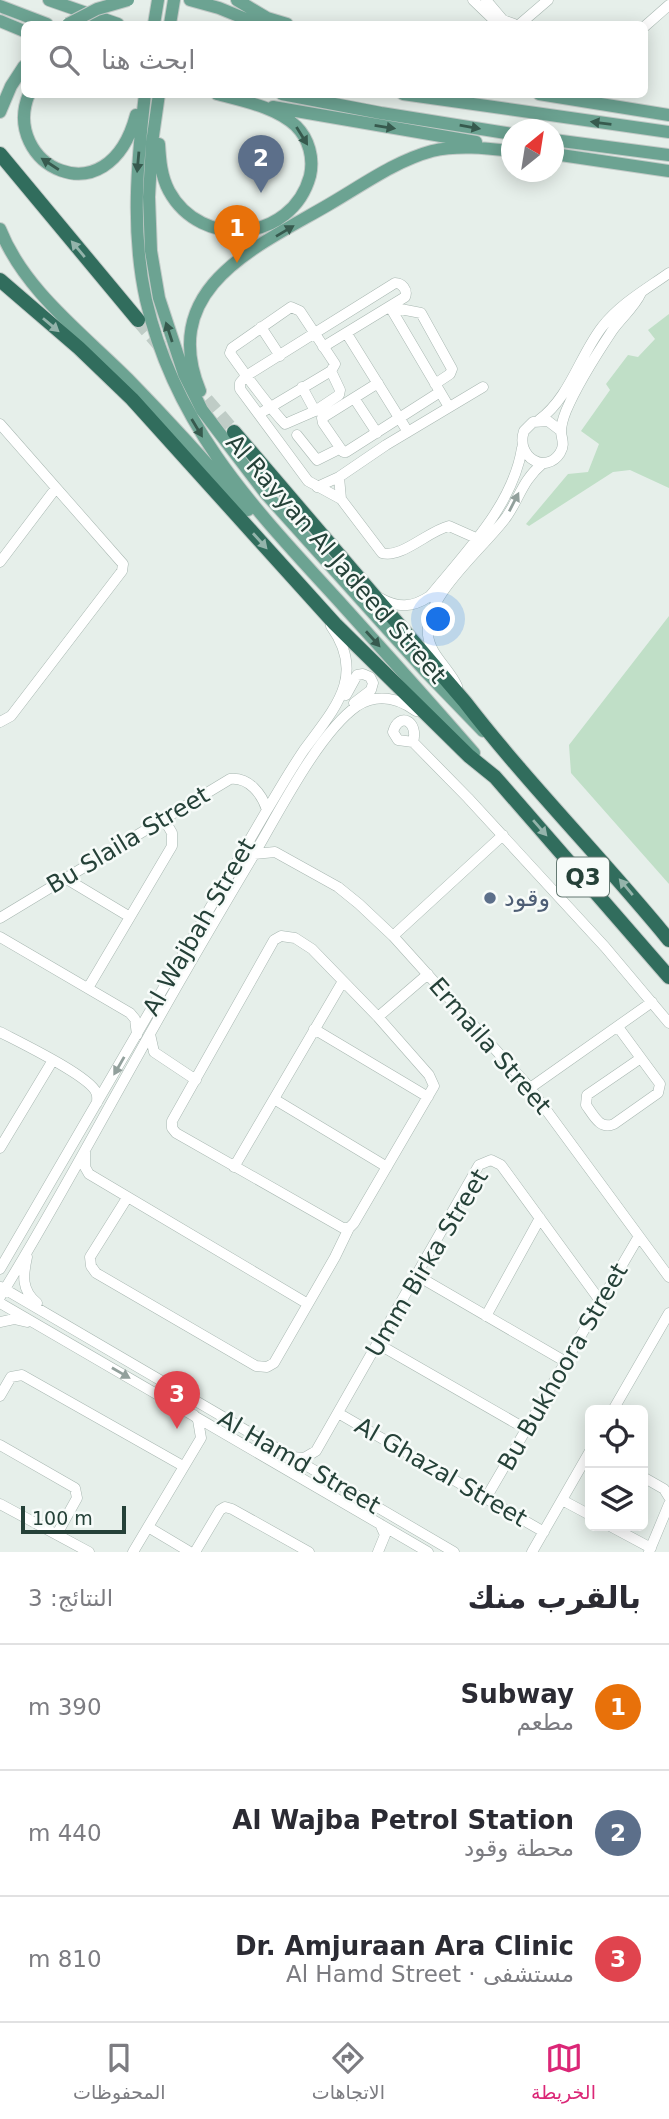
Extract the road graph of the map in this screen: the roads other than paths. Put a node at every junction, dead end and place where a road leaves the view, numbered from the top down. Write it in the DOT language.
graph roads {
  1 [pos="49,0"];
  2 [pos="128,0"];
  3 [pos="158,0"];
  4 [pos="174,0"];
  5 [pos="190,0"];
  6 [pos="237,0"];
  7 [pos="473,0"];
  8 [pos="486,0"];
  9 [pos="548,0"];
  10 [pos="669,5"];
  11 [pos="0,6"];
  12 [pos="0,21"];
  13 [pos="39,21"];
  14 [pos="74,21"];
  15 [pos="109,21"];
  16 [pos="154,21"];
  17 [pos="170,21"];
  18 [pos="251,21"];
  19 [pos="279,21"];
  20 [pos="495,21"];
  21 [pos="506,21"];
  22 [pos="524,21"];
  23 [pos="648,24"];
  24 [pos="21,30"];
  25 [pos="21,71"];
  26 [pos="28,98"];
  27 [pos="142,98"];
  28 [pos="143,98"];
  29 [pos="159,98"];
  30 [pos="160,98"];
  31 [pos="232,98"];
  32 [pos="303,98"];
  33 [pos="431,98"];
  34 [pos="562,98"];
  35 [pos="571,98"];
  36 [pos="239,100"];
  37 [pos="586,102"];
  38 [pos="0,111"];
  39 [pos="669,115"];
  40 [pos="501,132"];
  41 [pos="669,132"];
  42 [pos="564,141"];
  43 [pos="501,147"];
  44 [pos="501,149"];
  45 [pos="0,154"];
  46 [pos="564,155"];
  47 [pos="669,155"];
  48 [pos="669,171"];
  49 [pos="0,229"];
  50 [pos="669,274"];
  51 [pos="0,280"];
  52 [pos="641,293"];
  53 [pos="390,307"];
  54 [pos="138,320"];
  55 [pos="261,327"];
  56 [pos="315,334"];
  57 [pos="347,334"];
  58 [pos="323,347"];
  59 [pos="280,356"];
  60 [pos="331,371"];
  61 [pos="246,376"];
  62 [pos="378,383"];
  63 [pos="302,387"];
  64 [pos="483,387"];
  65 [pos="438,388"];
  66 [pos="354,398"];
  67 [pos="271,405"];
  68 [pos="449,407"];
  69 [pos="315,411"];
  70 [pos="259,414"];
  71 [pos="399,417"];
  72 [pos="539,420"];
  73 [pos="0,424"];
  74 [pos="561,431"];
  75 [pos="408,432"];
  76 [pos="377,433"];
  77 [pos="296,435"];
  78 [pos="231,438"];
  79 [pos="522,448"];
  80 [pos="339,449"];
  81 [pos="543,463"];
  82 [pos="339,477"];
  83 [pos="317,487"];
  84 [pos="56,488"];
  85 [pos="341,499"];
  86 [pos="495,522"];
  87 [pos="476,538"];
  88 [pos="0,542"];
  89 [pos="10,549"];
  90 [pos="299,558"];
  91 [pos="0,562"];
  92 [pos="302,586"];
  93 [pos="373,595"];
  94 [pos="465,702"];
  95 [pos="334,720"];
  96 [pos="0,722"];
  97 [pos="439,727"];
  98 [pos="413,742"];
  99 [pos="497,743"];
  100 [pos="495,777"];
  101 [pos="284,783"];
  102 [pos="258,791"];
  103 [pos="267,810"];
  104 [pos="164,819"];
  105 [pos="270,828"];
  106 [pos="503,835"];
  107 [pos="275,852"];
  108 [pos="254,854"];
  109 [pos="65,878"];
  110 [pos="130,917"];
  111 [pos="0,918"];
  112 [pos="393,936"];
  113 [pos="0,937"];
  114 [pos="669,940"];
  115 [pos="428,974"];
  116 [pos="669,977"];
  117 [pos="343,981"];
  118 [pos="88,988"];
  119 [pos="652,1002"];
  120 [pos="155,1006"];
  121 [pos="130,1013"];
  122 [pos="378,1017"];
  123 [pos="669,1023"];
  124 [pos="618,1027"];
  125 [pos="314,1030"];
  126 [pos="0,1032"];
  127 [pos="150,1033"];
  128 [pos="136,1035"];
  129 [pos="158,1055"];
  130 [pos="137,1057"];
  131 [pos="640,1058"];
  132 [pos="52,1060"];
  133 [pos="196,1080"];
  134 [pos="530,1088"];
  135 [pos="428,1097"];
  136 [pos="274,1100"];
  137 [pos="96,1107"];
  138 [pos="0,1123"];
  139 [pos="11,1129"];
  140 [pos="0,1148"];
  141 [pos="69,1149"];
  142 [pos="85,1152"];
  143 [pos="234,1167"];
  144 [pos="387,1167"];
  145 [pos="89,1174"];
  146 [pos="69,1178"];
  147 [pos="127,1198"];
  148 [pos="540,1218"];
  149 [pos="349,1228"];
  150 [pos="639,1236"];
  151 [pos="17,1240"];
  152 [pos="30,1246"];
  153 [pos="0,1254"];
  154 [pos="0,1269"];
  155 [pos="416,1275"];
  156 [pos="669,1278"];
  157 [pos="0,1279"];
  158 [pos="1,1293"];
  159 [pos="601,1302"];
  160 [pos="308,1304"];
  161 [pos="669,1313"];
  162 [pos="486,1316"];
  163 [pos="0,1322"];
  164 [pos="67,1326"];
  165 [pos="41,1327"];
  166 [pos="378,1344"];
  167 [pos="119,1356"];
  168 [pos="566,1362"];
  169 [pos="0,1396"];
  170 [pos="616,1405"];
  171 [pos="192,1413"];
  172 [pos="338,1413"];
  173 [pos="526,1429"];
  174 [pos="229,1434"];
  175 [pos="201,1438"];
  176 [pos="0,1446"];
  177 [pos="316,1451"];
  178 [pos="292,1457"];
  179 [pos="585,1460"];
  180 [pos="183,1466"];
  181 [pos="325,1476"];
  182 [pos="648,1480"];
  183 [pos="669,1497"];
  184 [pos="486,1498"];
  185 [pos="562,1500"];
  186 [pos="0,1504"];
  187 [pos="669,1504"];
  188 [pos="585,1512"];
  189 [pos="379,1524"];
  190 [pos="148,1527"];
  191 [pos="618,1531"];
  192 [pos="544,1532"];
  193 [pos="57,1534"];
  194 [pos="405,1539"];
  195 [pos="290,1547"];
  196 [pos="381,1548"];
  197 [pos="650,1550"];
  198 [pos="89,1552"];
  199 [pos="133,1552"];
  200 [pos="193,1552"];
  201 [pos="309,1552"];
  202 [pos="428,1552"];
  203 [pos="454,1552"];
  204 [pos="532,1552"];
  1 -- 15 [label="main road"];
  2 -- 14 [label="main road, bridge"];
  3 -- 16 [label="main road"];
  4 -- 17 [label="main road"];
  5 -- 18 [label="main road"];
  6 -- 19 [label="main road"];
  7 -- 20 [label="street"];
  8 -- 21 [label="street"];
  9 -- 22 [label="street"];
  10 -- 23 [label="street"];
  11 -- 13 [label="main road"];
  12 -- 24 [label="main road"];
  25 -- 38 [label="main road"];
  27 -- 26 [label="main road, one-way"];
  28 -- 90 [label="main road, Al Rayyan Al Jadeed Street / Q3, one-way"];
  78 -- 29 [label="main road, Al Rayyan Al Jadeed Street, one-way"];
  36 -- 30 [label="main road, one-way"];
  31 -- 36 [label="main road"];
  32 -- 40 [label="main road, one-way"];
  41 -- 33 [label="main road, one-way"];
  34 -- 37 [label="main road"];
  35 -- 37 [label="main road"];
  36 -- 43 [label="main road, one-way"];
  37 -- 39 [label="main road"];
  42 -- 47 [label="main road"];
  78 -- 44 [label="main road, one-way"];
  54 -- 45 [label="highway, one-way"];
  46 -- 48 [label="main road"];
  49 -- 90 [label="main road"];
  50 -- 52 [label="street"];
  51 -- 92 [label="highway, one-way"];
  52 -- 72 [label="street"];
  52 -- 74 [label="street"];
  53 -- 56 [label="street"];
  53 -- 57 [label="street"];
  53 -- 65 [label="street"];
  53 -- 65 [label="street"];
  55 -- 56 [label="street"];
  55 -- 59 [label="street"];
  55 -- 61 [label="street"];
  56 -- 58 [label="street"];
  56 -- 59 [label="street"];
  57 -- 58 [label="street"];
  57 -- 62 [label="street"];
  58 -- 60 [label="street"];
  59 -- 61 [label="street"];
  60 -- 63 [label="street"];
  60 -- 69 [label="street"];
  61 -- 67 [label="street"];
  61 -- 70 [label="street"];
  62 -- 66 [label="street"];
  62 -- 71 [label="street"];
  63 -- 67 [label="street"];
  63 -- 69 [label="street"];
  64 -- 68 [label="street"];
  65 -- 68 [label="street"];
  65 -- 71 [label="street"];
  66 -- 76 [label="street"];
  66 -- 80 [label="street"];
  67 -- 69 [label="street"];
  67 -- 70 [label="street"];
  68 -- 75 [label="street"];
  70 -- 83 [label="street"];
  71 -- 75 [label="street"];
  71 -- 76 [label="street"];
  72 -- 74 [label="street"];
  72 -- 79 [label="street"];
  73 -- 84 [label="street"];
  74 -- 81 [label="street"];
  75 -- 82 [label="street"];
  76 -- 80 [label="street"];
  77 -- 80 [label="street"];
  78 -- 93 [label="highway"];
  78 -- 99 [label="main road, Al Rayyan Al Jadeed Street"];
  79 -- 81 [label="street"];
  79 -- 86 [label="street"];
  86 -- 81 [label="street, one-way"];
  82 -- 83 [label="street"];
  82 -- 85 [label="street"];
  83 -- 85 [label="street"];
  84 -- 89 [label="street"];
  84 -- 96 [label="street"];
  85 -- 87 [label="street"];
  86 -- 87 [label="street"];
  86 -- 94 [label="street"];
  87 -- 93 [label="street"];
  88 -- 89 [label="street"];
  89 -- 91 [label="street"];
  90 -- 100 [label="main road, Al Rayyan Al Jadeed Street / Q3, one-way"];
  92 -- 95 [label="street, Al Wajbah Street"];
  92 -- 97 [label="highway"];
  93 -- 94 [label="highway"];
  94 -- 99 [label="highway"];
  95 -- 95 [label="street"];
  95 -- 97 [label="street, Al Wajbah Street"];
  95 -- 101 [label="street, Al Wajbah Street"];
  95 -- 105 [label="street, Al Wajbah Street"];
  97 -- 100 [label="highway"];
  98 -- 106 [label="street"];
  114 -- 99 [label="highway, Al Rayyan Al Jadeed Street / Q3, one-way"];
  100 -- 116 [label="highway, Al Rayyan Al Jadeed Street / Q3, one-way"];
  101 -- 102 [label="street"];
  101 -- 103 [label="street, Al Wajbah Street"];
  102 -- 103 [label="street"];
  102 -- 104 [label="street, Bu Slaila Street"];
  103 -- 120 [label="street, Al Wajbah Street"];
  104 -- 109 [label="street, Bu Slaila Street"];
  104 -- 110 [label="street"];
  105 -- 107 [label="street"];
  105 -- 108 [label="street, Al Wajbah Street"];
  106 -- 112 [label="street"];
  106 -- 119 [label="street"];
  107 -- 108 [label="street"];
  107 -- 112 [label="street, Ermaila Street"];
  108 -- 127 [label="street, Al Wajbah Street"];
  109 -- 110 [label="street"];
  109 -- 111 [label="street, Bu Slaila Street"];
  110 -- 118 [label="street"];
  112 -- 115 [label="street, Ermaila Street"];
  113 -- 118 [label="street"];
  115 -- 122 [label="street"];
  115 -- 134 [label="street, Ermaila Street"];
  117 -- 122 [label="street"];
  117 -- 125 [label="street"];
  117 -- 133 [label="street"];
  118 -- 121 [label="street"];
  119 -- 123 [label="street"];
  119 -- 124 [label="street"];
  120 -- 121 [label="street"];
  120 -- 128 [label="street, Al Wajbah Street"];
  121 -- 128 [label="street"];
  122 -- 135 [label="street"];
  124 -- 131 [label="street"];
  124 -- 134 [label="street"];
  125 -- 135 [label="street"];
  125 -- 136 [label="street"];
  126 -- 132 [label="street"];
  127 -- 129 [label="street"];
  127 -- 130 [label="street, Al Wajbah Street"];
  128 -- 137 [label="street, Al Wajbah Street, one-way"];
  129 -- 130 [label="street"];
  129 -- 133 [label="street"];
  130 -- 142 [label="street, Al Wajbah Street"];
  131 -- 131 [label="street"];
  132 -- 137 [label="street"];
  132 -- 139 [label="street"];
  133 -- 143 [label="street"];
  134 -- 150 [label="street, Ermaila Street"];
  135 -- 144 [label="street"];
  136 -- 143 [label="street"];
  136 -- 144 [label="street"];
  137 -- 141 [label="street, Al Wajbah Street"];
  138 -- 139 [label="street"];
  139 -- 140 [label="street"];
  141 -- 151 [label="street, Al Wajbah Street"];
  141 -- 157 [label="street"];
  142 -- 145 [label="street"];
  142 -- 146 [label="street, Al Wajbah Street"];
  143 -- 149 [label="street"];
  144 -- 149 [label="street"];
  145 -- 146 [label="street"];
  145 -- 147 [label="street"];
  146 -- 152 [label="street, Al Wajbah Street"];
  147 -- 160 [label="street"];
  147 -- 160 [label="street"];
  148 -- 155 [label="street, Umm Birka Street"];
  148 -- 159 [label="street, Umm Birka Street"];
  148 -- 162 [label="street"];
  149 -- 160 [label="street"];
  150 -- 156 [label="street, Ermaila Street"];
  150 -- 159 [label="street, Bu Bukhoora Street"];
  151 -- 153 [label="street"];
  151 -- 154 [label="street, Al Wajbah Street"];
  152 -- 158 [label="street, Al Wajbah Street"];
  152 -- 164 [label="street"];
  155 -- 162 [label="street"];
  155 -- 166 [label="street, Umm Birka Street"];
  158 -- 164 [label="street, Al Hamd Street"];
  158 -- 165 [label="street, Al Hamd Street"];
  158 -- 167 [label="street"];
  159 -- 168 [label="street, Bu Bukhoora Street"];
  161 -- 170 [label="street"];
  162 -- 168 [label="street"];
  163 -- 165 [label="street"];
  164 -- 167 [label="street, Al Hamd Street"];
  165 -- 171 [label="street, Al Hamd Street, one-way"];
  166 -- 172 [label="street, Umm Birka Street"];
  166 -- 173 [label="street"];
  167 -- 178 [label="street, Al Hamd Street"];
  168 -- 173 [label="street, Bu Bukhoora Street"];
  169 -- 180 [label="street"];
  171 -- 174 [label="street, Al Hamd Street"];
  171 -- 175 [label="street"];
  172 -- 177 [label="street, Umm Birka Street"];
  172 -- 184 [label="street, Al Ghazal Street"];
  173 -- 184 [label="street, Bu Bukhoora Street"];
  174 -- 175 [label="street"];
  174 -- 189 [label="street, Al Hamd Street"];
  175 -- 180 [label="street"];
  176 -- 193 [label="street"];
  177 -- 178 [label="street"];
  177 -- 181 [label="street"];
  178 -- 181 [label="street, Al Hamd Street"];
  179 -- 185 [label="street"];
  180 -- 190 [label="street"];
  181 -- 203 [label="street, Al Hamd Street"];
  182 -- 183 [label="street"];
  184 -- 192 [label="street, Al Ghazal Street"];
  185 -- 188 [label="street"];
  185 -- 192 [label="street"];
  186 -- 193 [label="street"];
  187 -- 197 [label="street"];
  189 -- 194 [label="street, Al Hamd Street"];
  189 -- 196 [label="street"];
  190 -- 199 [label="street"];
  190 -- 200 [label="street"];
  191 -- 197 [label="street"];
  192 -- 204 [label="street"];
  193 -- 198 [label="street"];
  194 -- 196 [label="street"];
  194 -- 202 [label="street, Al Hamd Street"];
  195 -- 200 [label="street"];
  195 -- 201 [label="street"];
}
